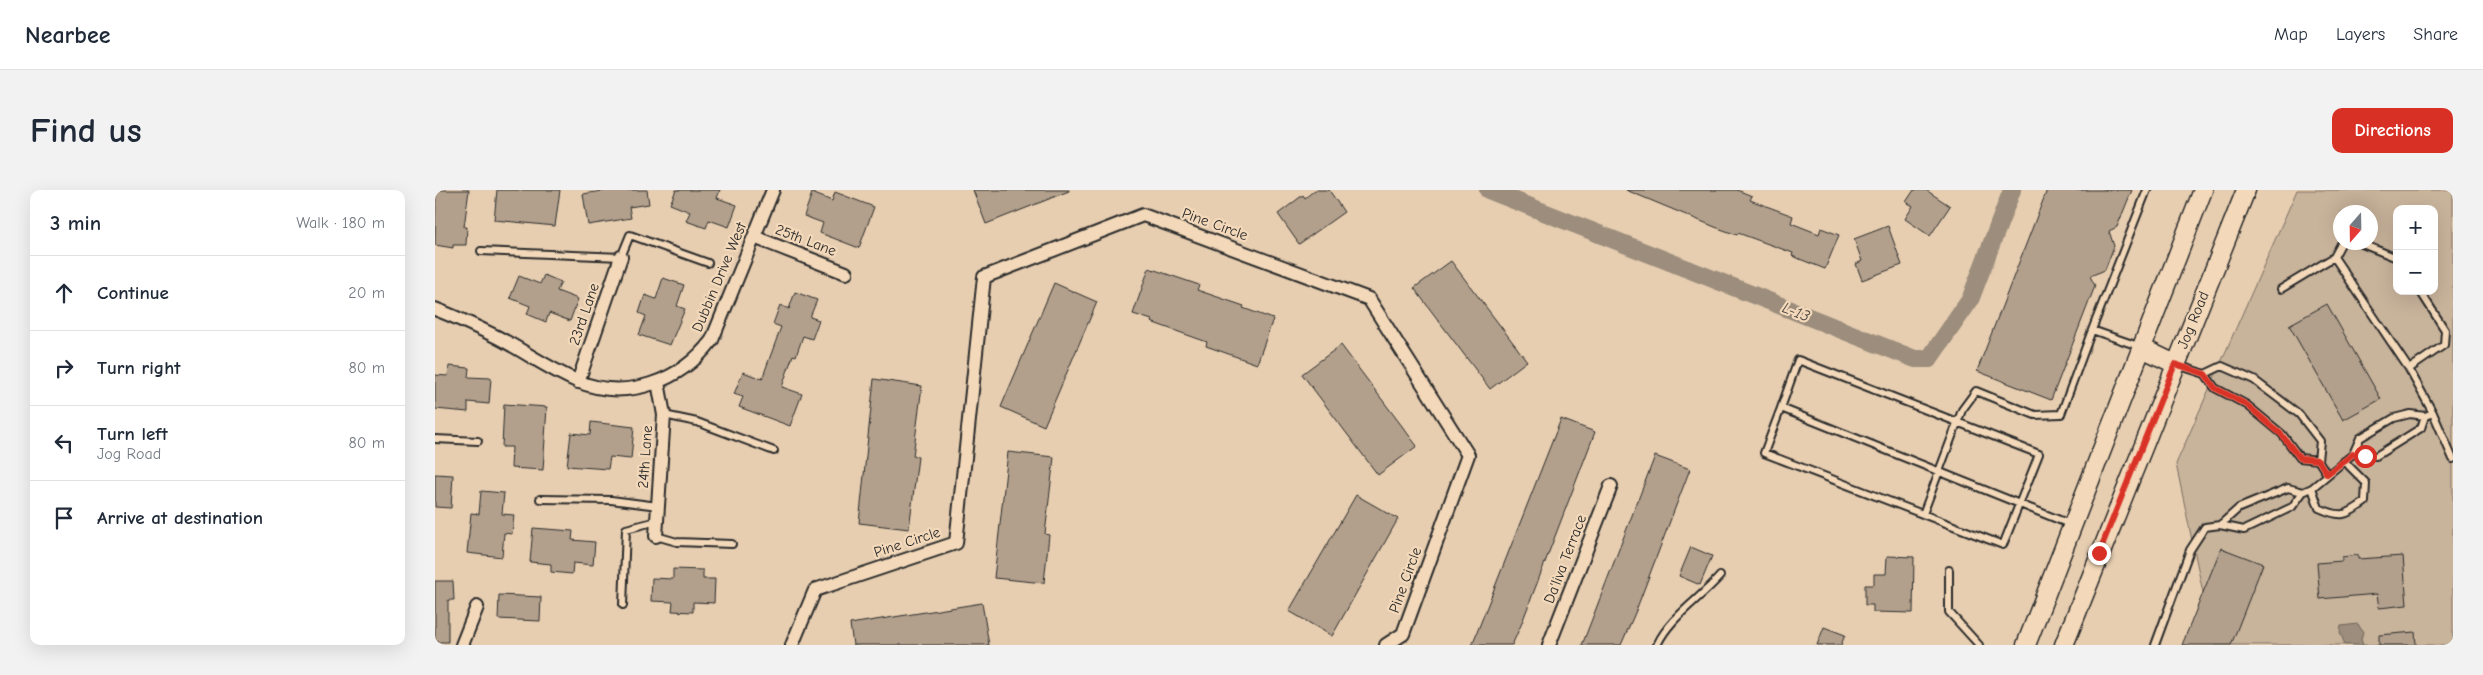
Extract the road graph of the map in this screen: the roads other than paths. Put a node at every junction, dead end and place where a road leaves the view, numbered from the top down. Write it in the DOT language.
graph roads {
  1 [pos="773,190"];
  2 [pos="2147,190"];
  3 [pos="2203,190"];
  4 [pos="2246,190"];
  5 [pos="754,237"];
  6 [pos="2337,250"];
  7 [pos="2377,250"];
  8 [pos="481,251"];
  9 [pos="2334,256"];
  10 [pos="2393,256"];
  11 [pos="621,257"];
  12 [pos="708,263"];
  13 [pos="846,272"];
  14 [pos="2281,290"];
  15 [pos="2423,295"];
  16 [pos="435,309"];
  17 [pos="2092,330"];
  18 [pos="2142,348"];
  19 [pos="2175,364"];
  20 [pos="2409,369"];
  21 [pos="2205,374"];
  22 [pos="578,382"];
  23 [pos="658,382"];
  24 [pos="1781,408"];
  25 [pos="2433,413"];
  26 [pos="664,415"];
  27 [pos="2425,416"];
  28 [pos="1957,422"];
  29 [pos="435,440"];
  30 [pos="478,441"];
  31 [pos="774,451"];
  32 [pos="2353,454"];
  33 [pos="2453,459"];
  34 [pos="2318,460"];
  35 [pos="2344,462"];
  36 [pos="1938,472"];
  37 [pos="2327,474"];
  38 [pos="1611,486"];
  39 [pos="2312,488"];
  40 [pos="2303,492"];
  41 [pos="540,499"];
  42 [pos="2020,504"];
  43 [pos="658,506"];
  44 [pos="1923,514"];
  45 [pos="657,521"];
  46 [pos="2219,525"];
  47 [pos="2072,526"];
  48 [pos="656,536"];
  49 [pos="732,544"];
  50 [pos="1949,570"];
  51 [pos="1720,576"];
  52 [pos="623,605"];
  53 [pos="477,607"];
  54 [pos="462,645"];
  55 [pos="792,645"];
  56 [pos="1386,645"];
  57 [pos="1549,645"];
  58 [pos="1657,645"];
  59 [pos="1979,645"];
  60 [pos="2026,645"];
  61 [pos="2063,645"];
  62 [pos="2155,645"];
  1 -- 5 [label="street, Dubbin Drive West"];
  2 -- 17 [label="lane"];
  3 -- 18 [label="main road"];
  4 -- 19 [label="main road, Jog Road"];
  5 -- 13 [label="street, 25th Lane"];
  5 -- 23 [label="street, Dubbin Drive West"];
  6 -- 9 [label="lane"];
  7 -- 10 [label="lane"];
  8 -- 11 [label="lane"];
  9 -- 14 [label="lane"];
  9 -- 20 [label="lane"];
  11 -- 12 [label="lane"];
  11 -- 22 [label="street, 23rd Lane"];
  15 -- 20 [label="lane"];
  16 -- 22 [label="street, Dubbin Drive West"];
  17 -- 18 [label="lane"];
  17 -- 28 [label="lane"];
  18 -- 19 [label="main road"];
  18 -- 47 [label="main road"];
  19 -- 21 [label="lane"];
  19 -- 61 [label="main road, Jog Road"];
  20 -- 25 [label="lane"];
  21 -- 34 [label="lane"];
  21 -- 34 [label="lane"];
  22 -- 23 [label="street, Dubbin Drive West"];
  23 -- 26 [label="street, 24th Lane"];
  24 -- 28 [label="lane"];
  24 -- 36 [label="lane"];
  24 -- 44 [label="lane"];
  25 -- 27 [label="lane"];
  25 -- 33 [label="lane"];
  26 -- 31 [label="lane"];
  26 -- 43 [label="street, 24th Lane"];
  27 -- 32 [label="lane"];
  27 -- 32 [label="lane"];
  28 -- 36 [label="lane"];
  28 -- 42 [label="lane"];
  29 -- 30 [label="lane"];
  32 -- 35 [label="lane"];
  34 -- 37 [label="lane"];
  35 -- 37 [label="lane"];
  35 -- 39 [label="lane"];
  36 -- 42 [label="lane"];
  36 -- 44 [label="lane"];
  37 -- 39 [label="lane"];
  38 -- 57 [label="street, Da'liva Terrace"];
  39 -- 40 [label="lane"];
  40 -- 46 [label="lane"];
  40 -- 46 [label="lane"];
  41 -- 43 [label="lane"];
  42 -- 44 [label="lane"];
  42 -- 47 [label="lane"];
  43 -- 45 [label="street, 24th Lane"];
  45 -- 48 [label="street, 24th Lane"];
  45 -- 52 [label="lane"];
  46 -- 62 [label="lane"];
  47 -- 60 [label="main road"];
  48 -- 49 [label="lane"];
  50 -- 59 [label="lane"];
  51 -- 58 [label="lane"];
  53 -- 54 [label="street"];
  55 -- 56 [label="street, Pine Circle"];
}
